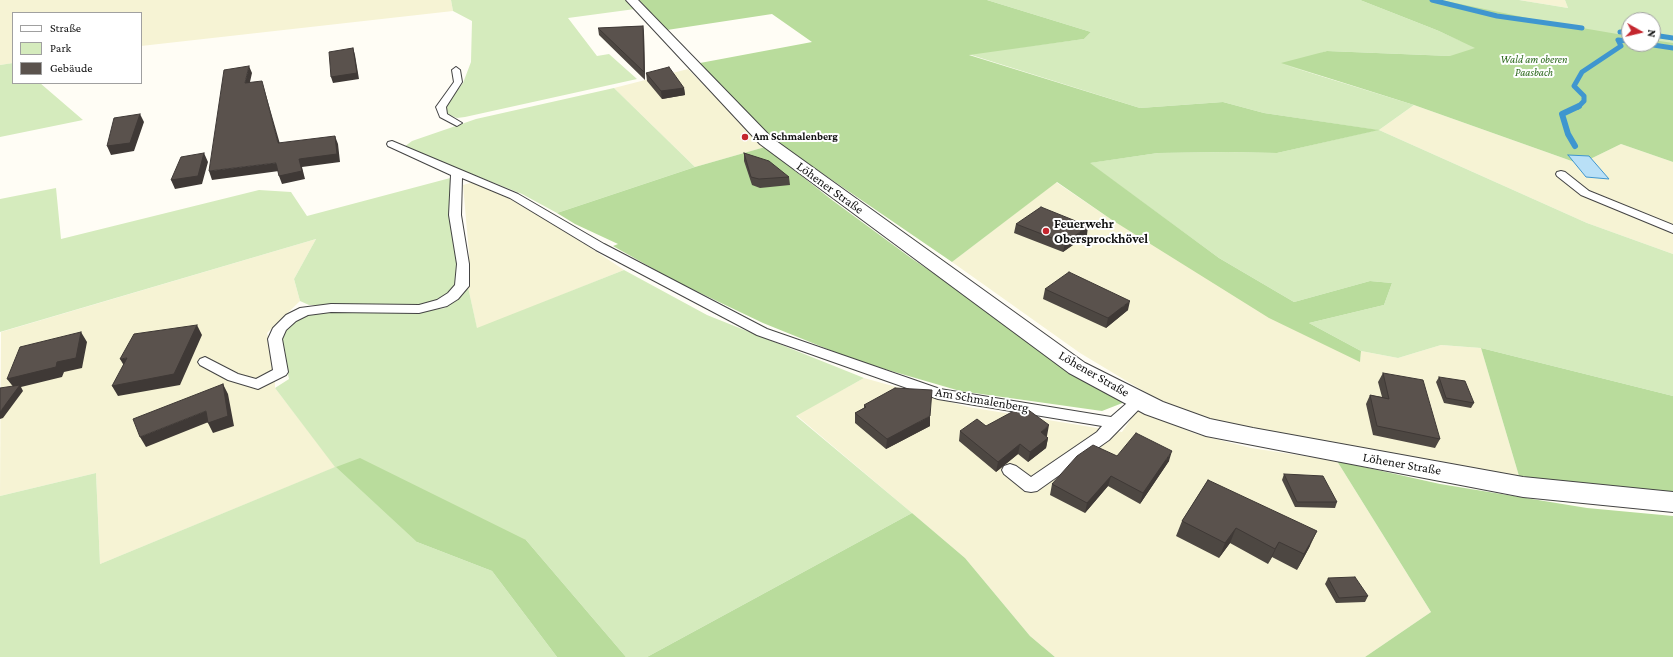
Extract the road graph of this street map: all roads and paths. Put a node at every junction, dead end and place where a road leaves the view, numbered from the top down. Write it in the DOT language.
graph roads {
  1 [pos="632,0"];
  2 [pos="456,70"];
  3 [pos="457,123"];
  4 [pos="392,144"];
  5 [pos="457,173"];
  6 [pos="1561,174"];
  7 [pos="1673,229"];
  8 [pos="205,362"];
  9 [pos="1139,401"];
  10 [pos="1114,423"];
  11 [pos="1010,470"];
  12 [pos="1673,502"];
  1 -- 9 [label="street, Löhener Straße"];
  2 -- 3 [label="lane"];
  4 -- 5 [label="lane, Am Schmalenberg"];
  5 -- 8 [label="lane"];
  5 -- 10 [label="lane, Am Schmalenberg"];
  6 -- 7 [label="lane"];
  9 -- 10 [label="lane"];
  9 -- 12 [label="street, Löhener Straße"];
  10 -- 11 [label="lane"];
}
